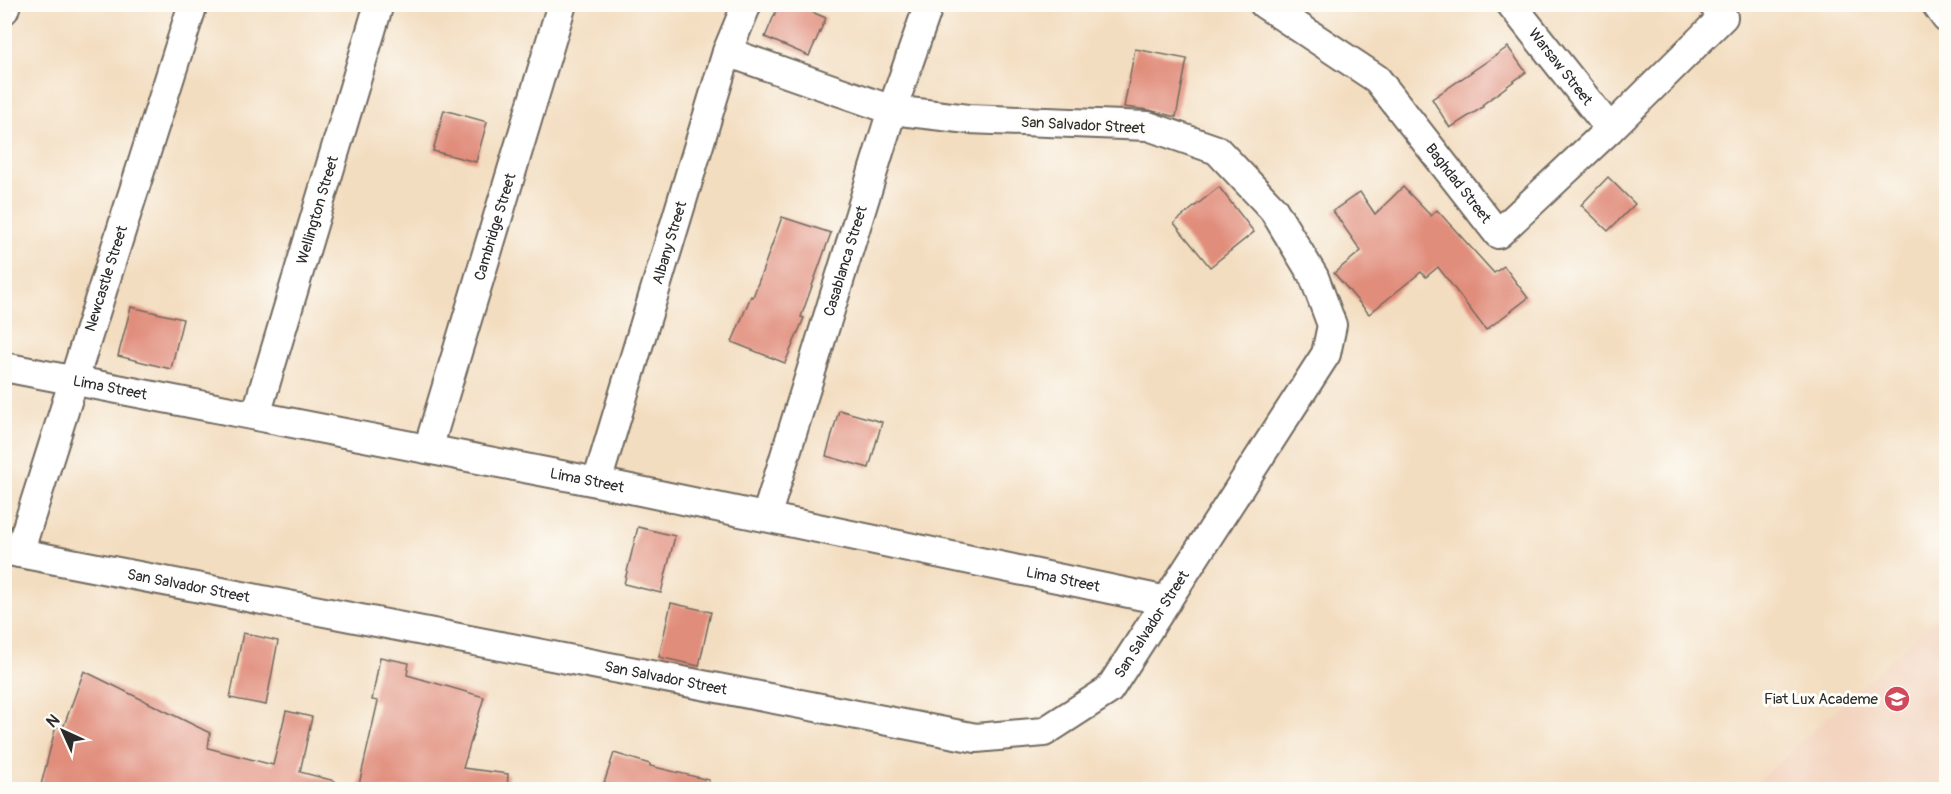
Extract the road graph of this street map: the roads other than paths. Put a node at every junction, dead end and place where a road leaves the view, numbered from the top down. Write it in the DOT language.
graph roads {
  1 [pos="6,4"];
  2 [pos="193,4"];
  3 [pos="379,4"];
  4 [pos="562,4"];
  5 [pos="747,4"];
  6 [pos="929,4"];
  7 [pos="1264,4"];
  8 [pos="1511,4"];
  9 [pos="1936,4"];
  10 [pos="4,10"];
  11 [pos="1718,11"];
  12 [pos="1947,18"];
  13 [pos="727,52"];
  14 [pos="892,110"];
  15 [pos="1610,129"];
  16 [pos="4,367"];
  17 [pos="73,379"];
  18 [pos="256,415"];
  19 [pos="428,449"];
  20 [pos="597,482"];
  21 [pos="766,517"];
  22 [pos="12,551"];
  23 [pos="1167,600"];
  1 -- 10 [label="street"];
  2 -- 17 [label="street, Newcastle Street"];
  3 -- 18 [label="street, Wellington Street"];
  4 -- 19 [label="street, Cambridge Street"];
  5 -- 13 [label="street, Albany Street"];
  6 -- 14 [label="street, Casablanca Street"];
  7 -- 15 [label="street, Baghdad Street"];
  8 -- 15 [label="street, Warsaw Street"];
  9 -- 12 [label="street"];
  11 -- 15 [label="street, Baghdad Street"];
  13 -- 14 [label="street, San Salvador Street"];
  13 -- 20 [label="street, Albany Street"];
  14 -- 21 [label="street, Casablanca Street"];
  14 -- 23 [label="street, San Salvador Street"];
  16 -- 17 [label="street, Lima Street"];
  17 -- 18 [label="street, Lima Street"];
  17 -- 22 [label="street, Newcastle Street"];
  18 -- 19 [label="street, Lima Street"];
  19 -- 20 [label="street, Lima Street"];
  20 -- 21 [label="street, Lima Street"];
  21 -- 23 [label="street, Lima Street"];
  22 -- 23 [label="street, San Salvador Street"];
}
